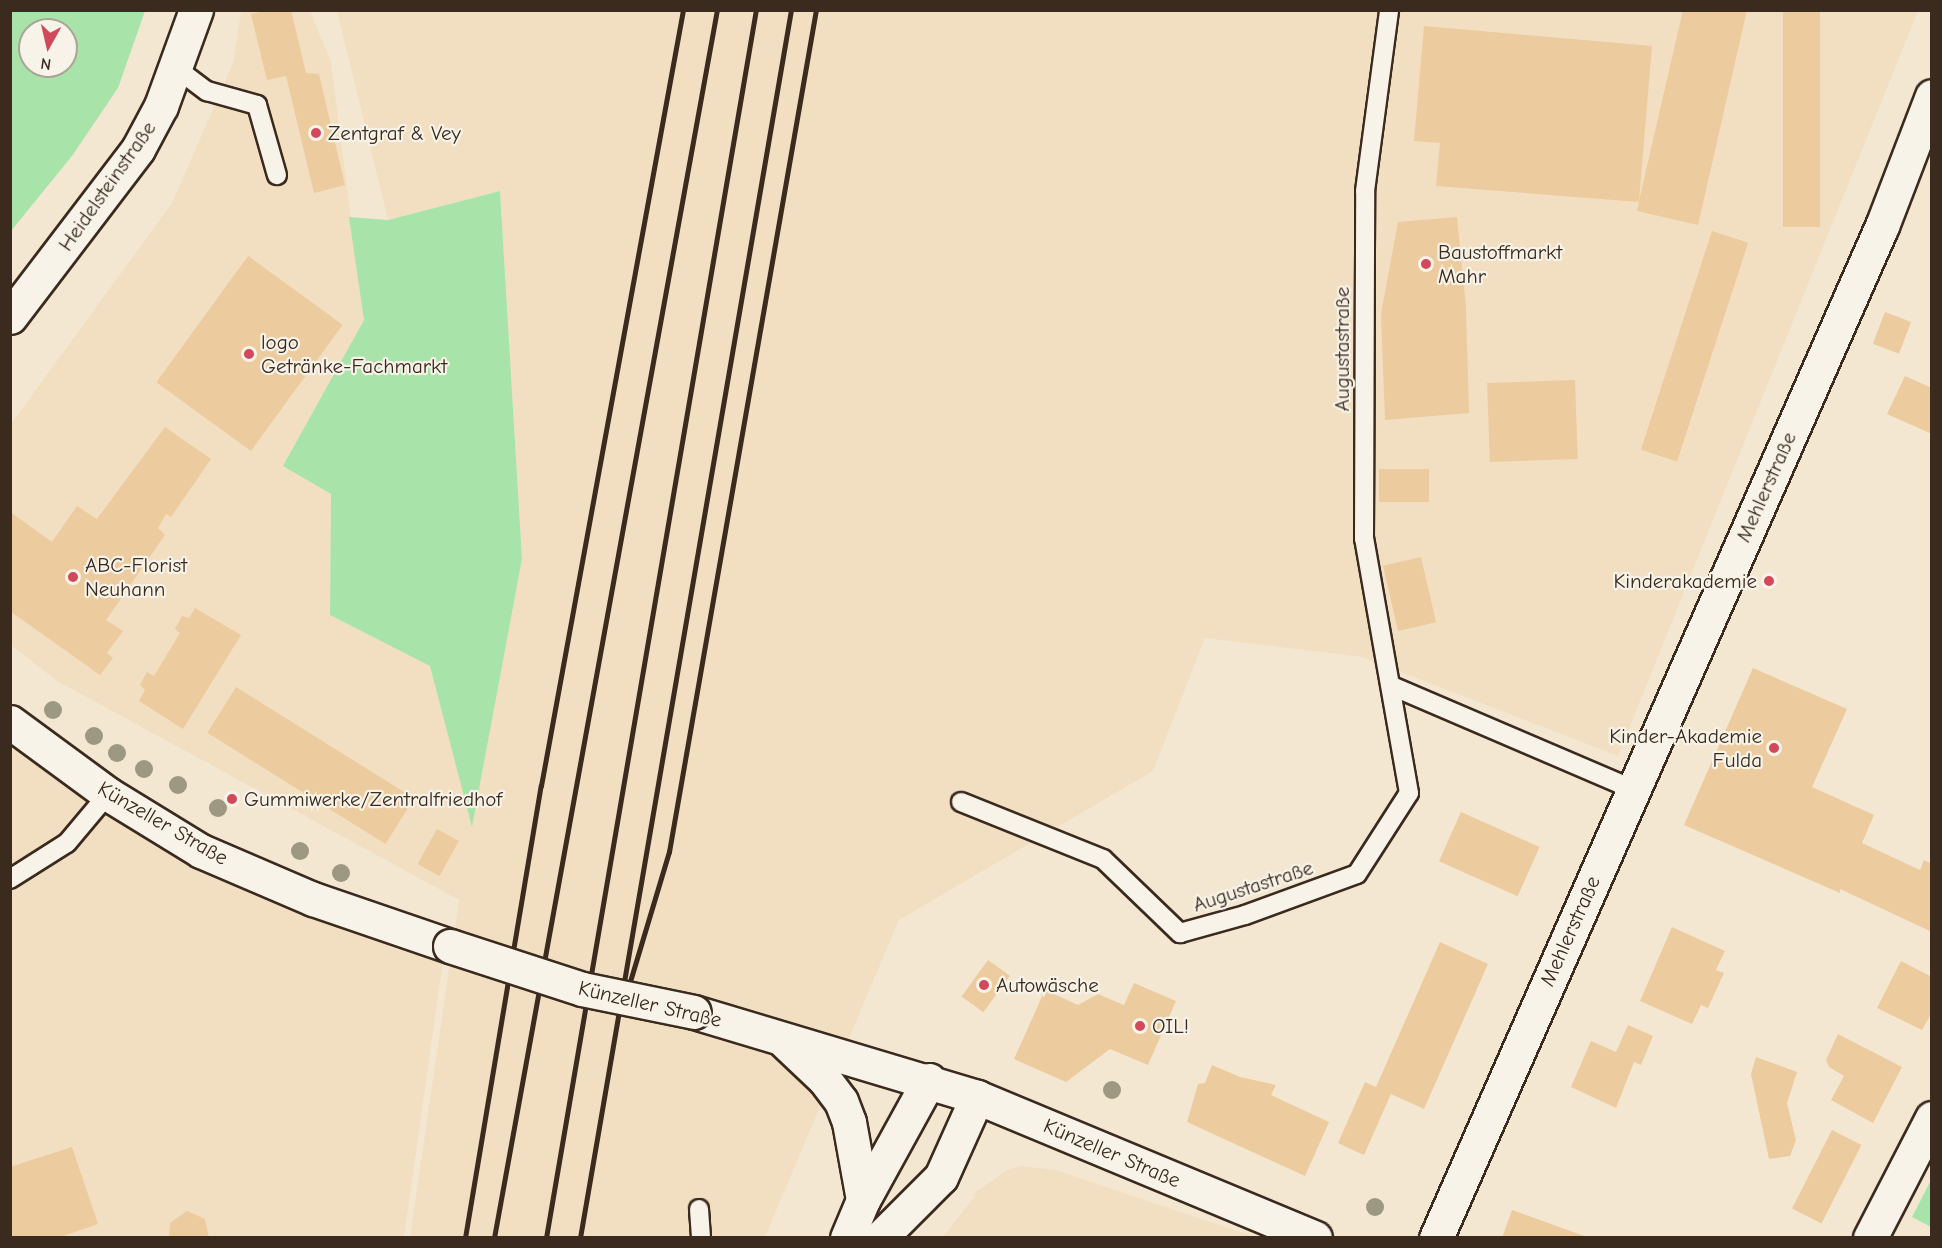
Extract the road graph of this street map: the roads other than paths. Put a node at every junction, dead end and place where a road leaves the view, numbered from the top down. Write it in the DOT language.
graph roads {
  1 [pos="196,10"];
  2 [pos="1389,10"];
  3 [pos="176,68"];
  4 [pos="1932,96"];
  5 [pos="277,175"];
  6 [pos="10,317"];
  7 [pos="1392,686"];
  8 [pos="10,722"];
  9 [pos="1632,789"];
  10 [pos="108,794"];
  11 [pos="961,802"];
  12 [pos="10,879"];
  13 [pos="779,1037"];
  14 [pos="929,1080"];
  15 [pos="977,1097"];
  16 [pos="1932,1118"];
  17 [pos="862,1200"];
  18 [pos="699,1209"];
  19 [pos="701,1238"];
  20 [pos="847,1238"];
  21 [pos="880,1238"];
  22 [pos="1315,1238"];
  23 [pos="1436,1238"];
  24 [pos="1870,1238"];
  1 -- 3 [label="main road, Heidelsteinstraße"];
  2 -- 7 [label="lane, Augustastraße"];
  3 -- 5 [label="lane"];
  3 -- 6 [label="main road, Heidelsteinstraße"];
  4 -- 9 [label="main road, Mehlerstraße"];
  7 -- 9 [label="lane"];
  7 -- 11 [label="lane, Augustastraße"];
  8 -- 10 [label="main road, Künzeller Straße"];
  9 -- 23 [label="main road, Mehlerstraße"];
  10 -- 12 [label="lane"];
  10 -- 13 [label="main road, Künzeller Straße, bridge"];
  13 -- 14 [label="main road, Künzeller Straße"];
  13 -- 17 [label="main road"];
  14 -- 15 [label="main road, Künzeller Straße"];
  14 -- 17 [label="main road"];
  15 -- 21 [label="main road"];
  15 -- 22 [label="main road, Künzeller Straße"];
  16 -- 24 [label="main road"];
  17 -- 20 [label="main road"];
  18 -- 19 [label="lane"];
}
